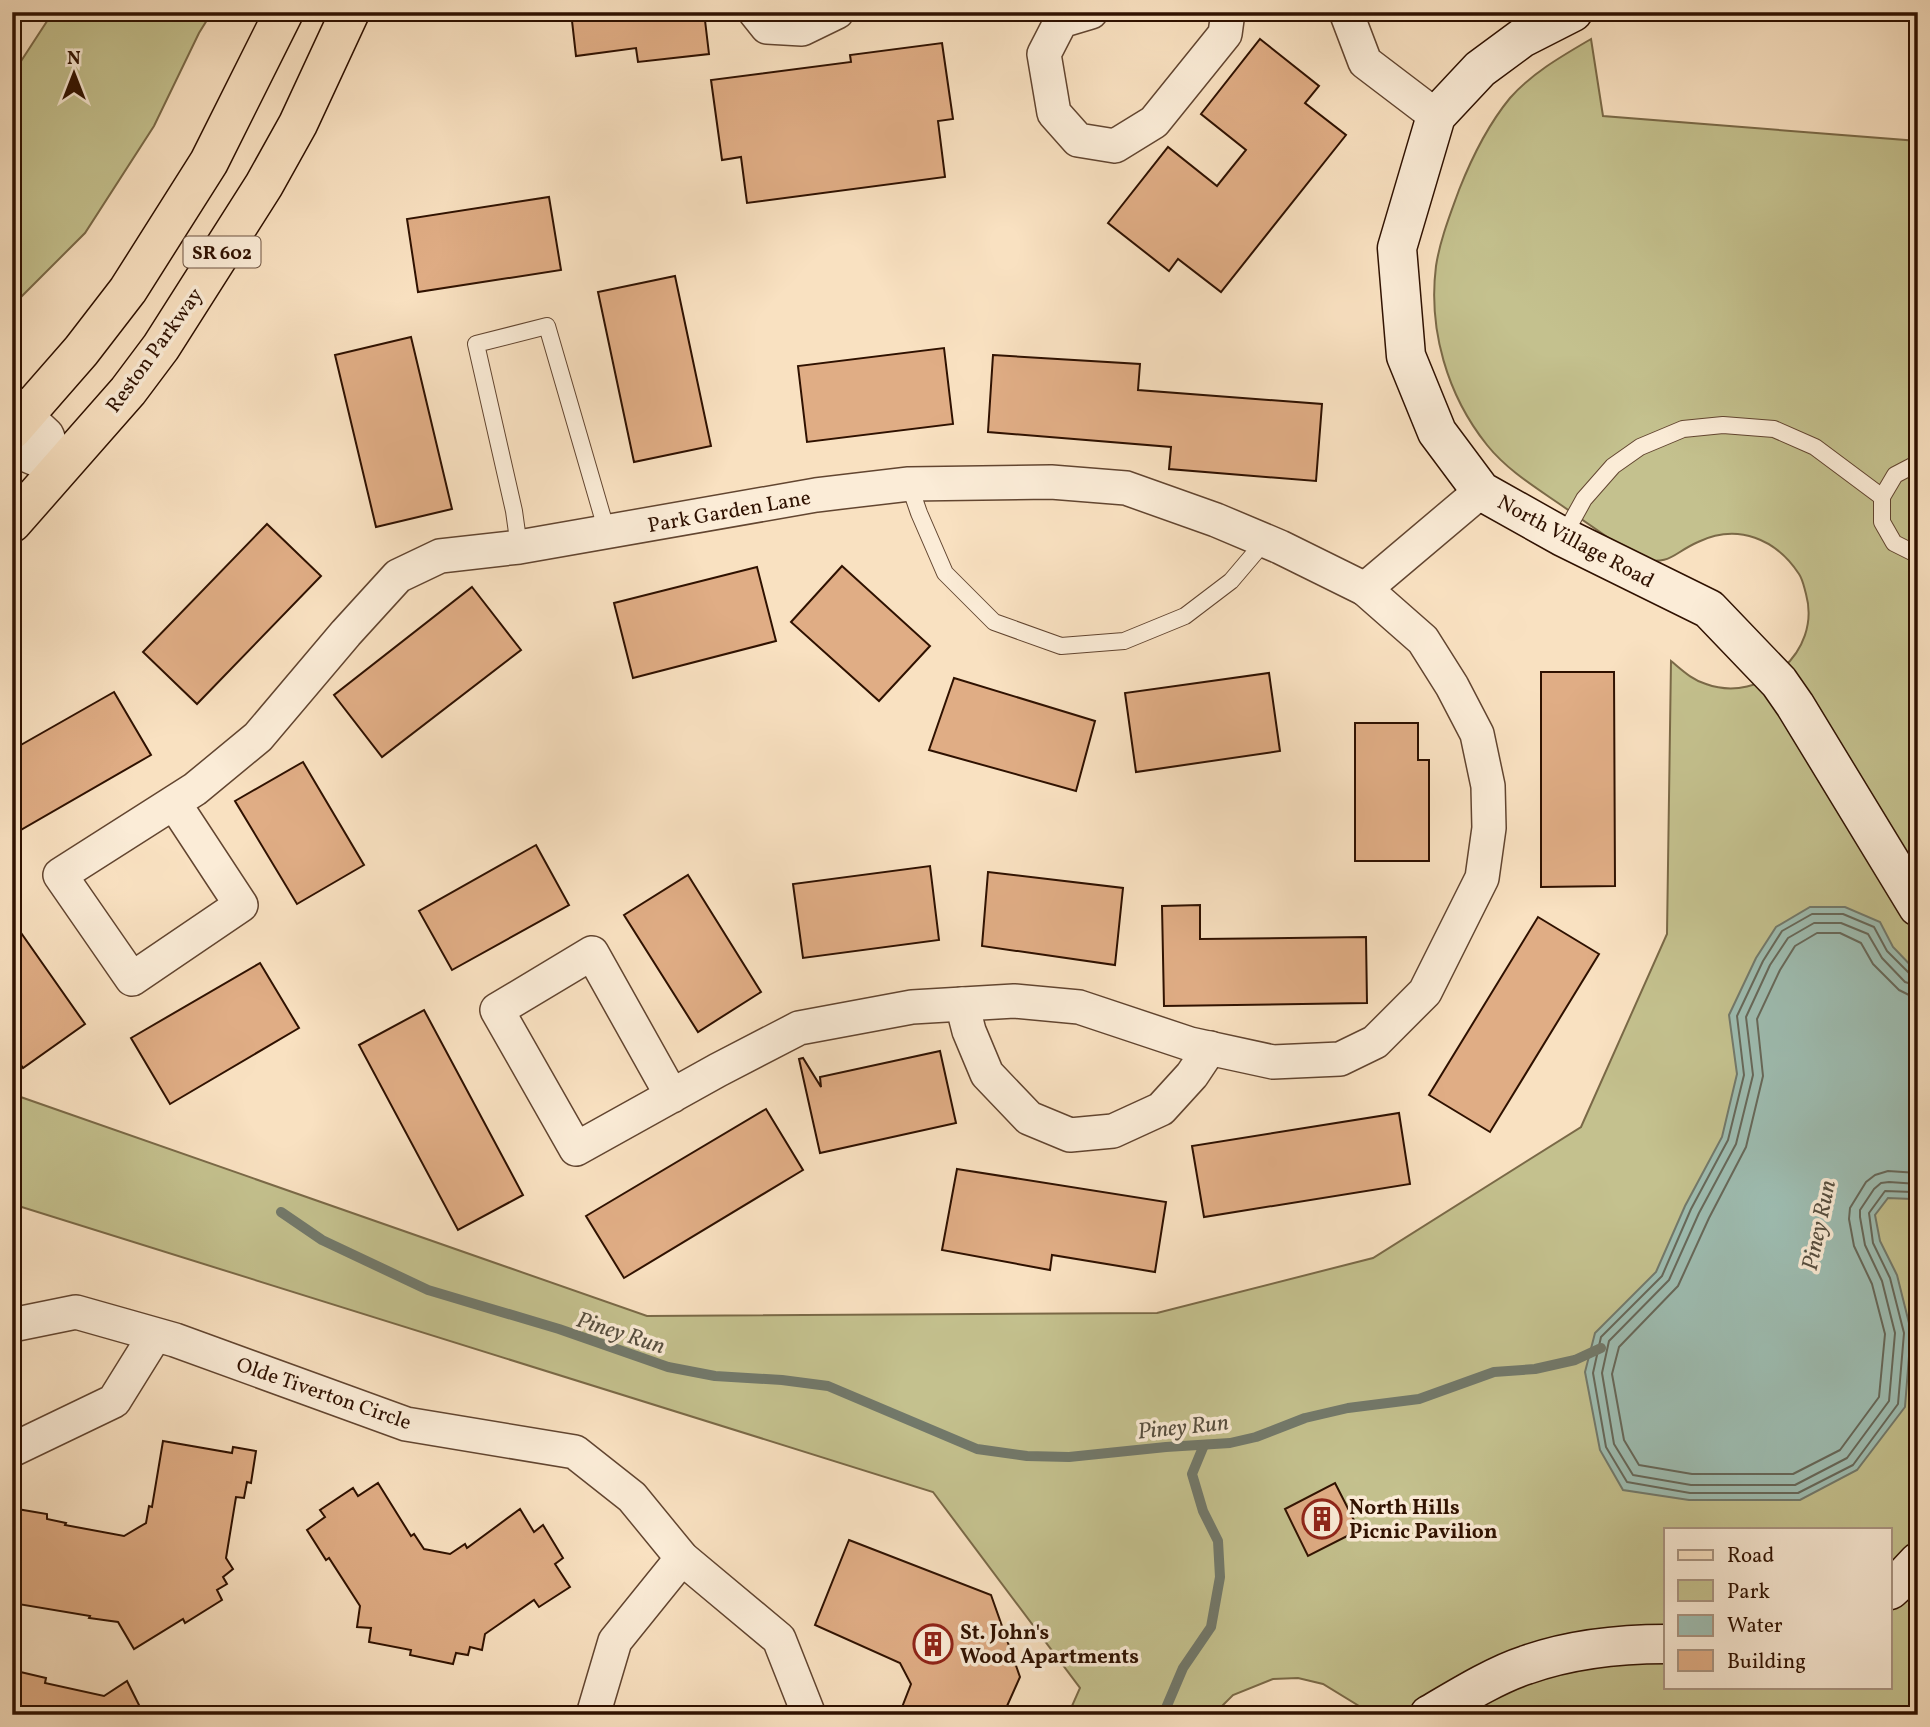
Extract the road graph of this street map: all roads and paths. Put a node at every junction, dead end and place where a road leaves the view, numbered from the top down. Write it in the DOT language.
graph roads {
  1 [pos="284,12"];
  2 [pos="350,12"];
  3 [pos="755,12"];
  4 [pos="837,12"];
  5 [pos="1091,12"];
  6 [pos="1228,12"];
  7 [pos="1346,12"];
  8 [pos="1573,12"];
  9 [pos="1436,116"];
  10 [pos="16,424"];
  11 [pos="1918,463"];
  12 [pos="59,469"];
  13 [pos="909,484"];
  14 [pos="1481,491"];
  15 [pos="1882,497"];
  16 [pos="12,523"];
  17 [pos="607,532"];
  18 [pos="1563,537"];
  19 [pos="1265,541"];
  20 [pos="519,547"];
  21 [pos="1918,555"];
  22 [pos="1365,589"];
  23 [pos="174,803"];
  24 [pos="1918,907"];
  25 [pos="962,1004"];
  26 [pos="1210,1048"];
  27 [pos="671,1096"];
  28 [pos="12,1325"];
  29 [pos="155,1335"];
  30 [pos="12,1450"];
  31 [pos="682,1558"];
  32 [pos="1918,1562"];
  33 [pos="1892,1588"];
  34 [pos="1664,1644"];
  35 [pos="593,1715"];
  36 [pos="809,1715"];
  37 [pos="1429,1715"];
  1 -- 10 [label="main road, SR 602"];
  2 -- 12 [label="main road, Reston Parkway / SR 602"];
  3 -- 4 [label="street"];
  5 -- 6 [label="street"];
  7 -- 9 [label="street"];
  8 -- 9 [label="street, North Village Road"];
  9 -- 14 [label="street, North Village Road"];
  10 -- 12 [label="street"];
  11 -- 15 [label="lane"];
  12 -- 16 [label="main road, Reston Parkway / SR 602"];
  13 -- 17 [label="street, Park Garden Lane"];
  13 -- 19 [label="street, Park Garden Lane"];
  13 -- 19 [label="lane"];
  14 -- 18 [label="street, North Village Road"];
  14 -- 22 [label="street"];
  15 -- 18 [label="lane"];
  15 -- 21 [label="lane"];
  17 -- 20 [label="street, Park Garden Lane"];
  17 -- 20 [label="lane"];
  18 -- 24 [label="street, North Village Road"];
  19 -- 22 [label="street, Park Garden Lane"];
  20 -- 23 [label="street, Park Garden Lane"];
  22 -- 26 [label="street, Park Garden Lane"];
  23 -- 23 [label="street, Park Garden Lane"];
  25 -- 26 [label="street, Park Garden Lane"];
  25 -- 26 [label="street"];
  25 -- 27 [label="street, Park Garden Lane"];
  27 -- 27 [label="street, Park Garden Lane"];
  28 -- 29 [label="street, Olde Tiverton Circle"];
  29 -- 30 [label="street"];
  29 -- 31 [label="street, Olde Tiverton Circle"];
  31 -- 35 [label="street"];
  31 -- 36 [label="street, Olde Tiverton Circle"];
  32 -- 33 [label="street"];
  34 -- 37 [label="street"];
}
